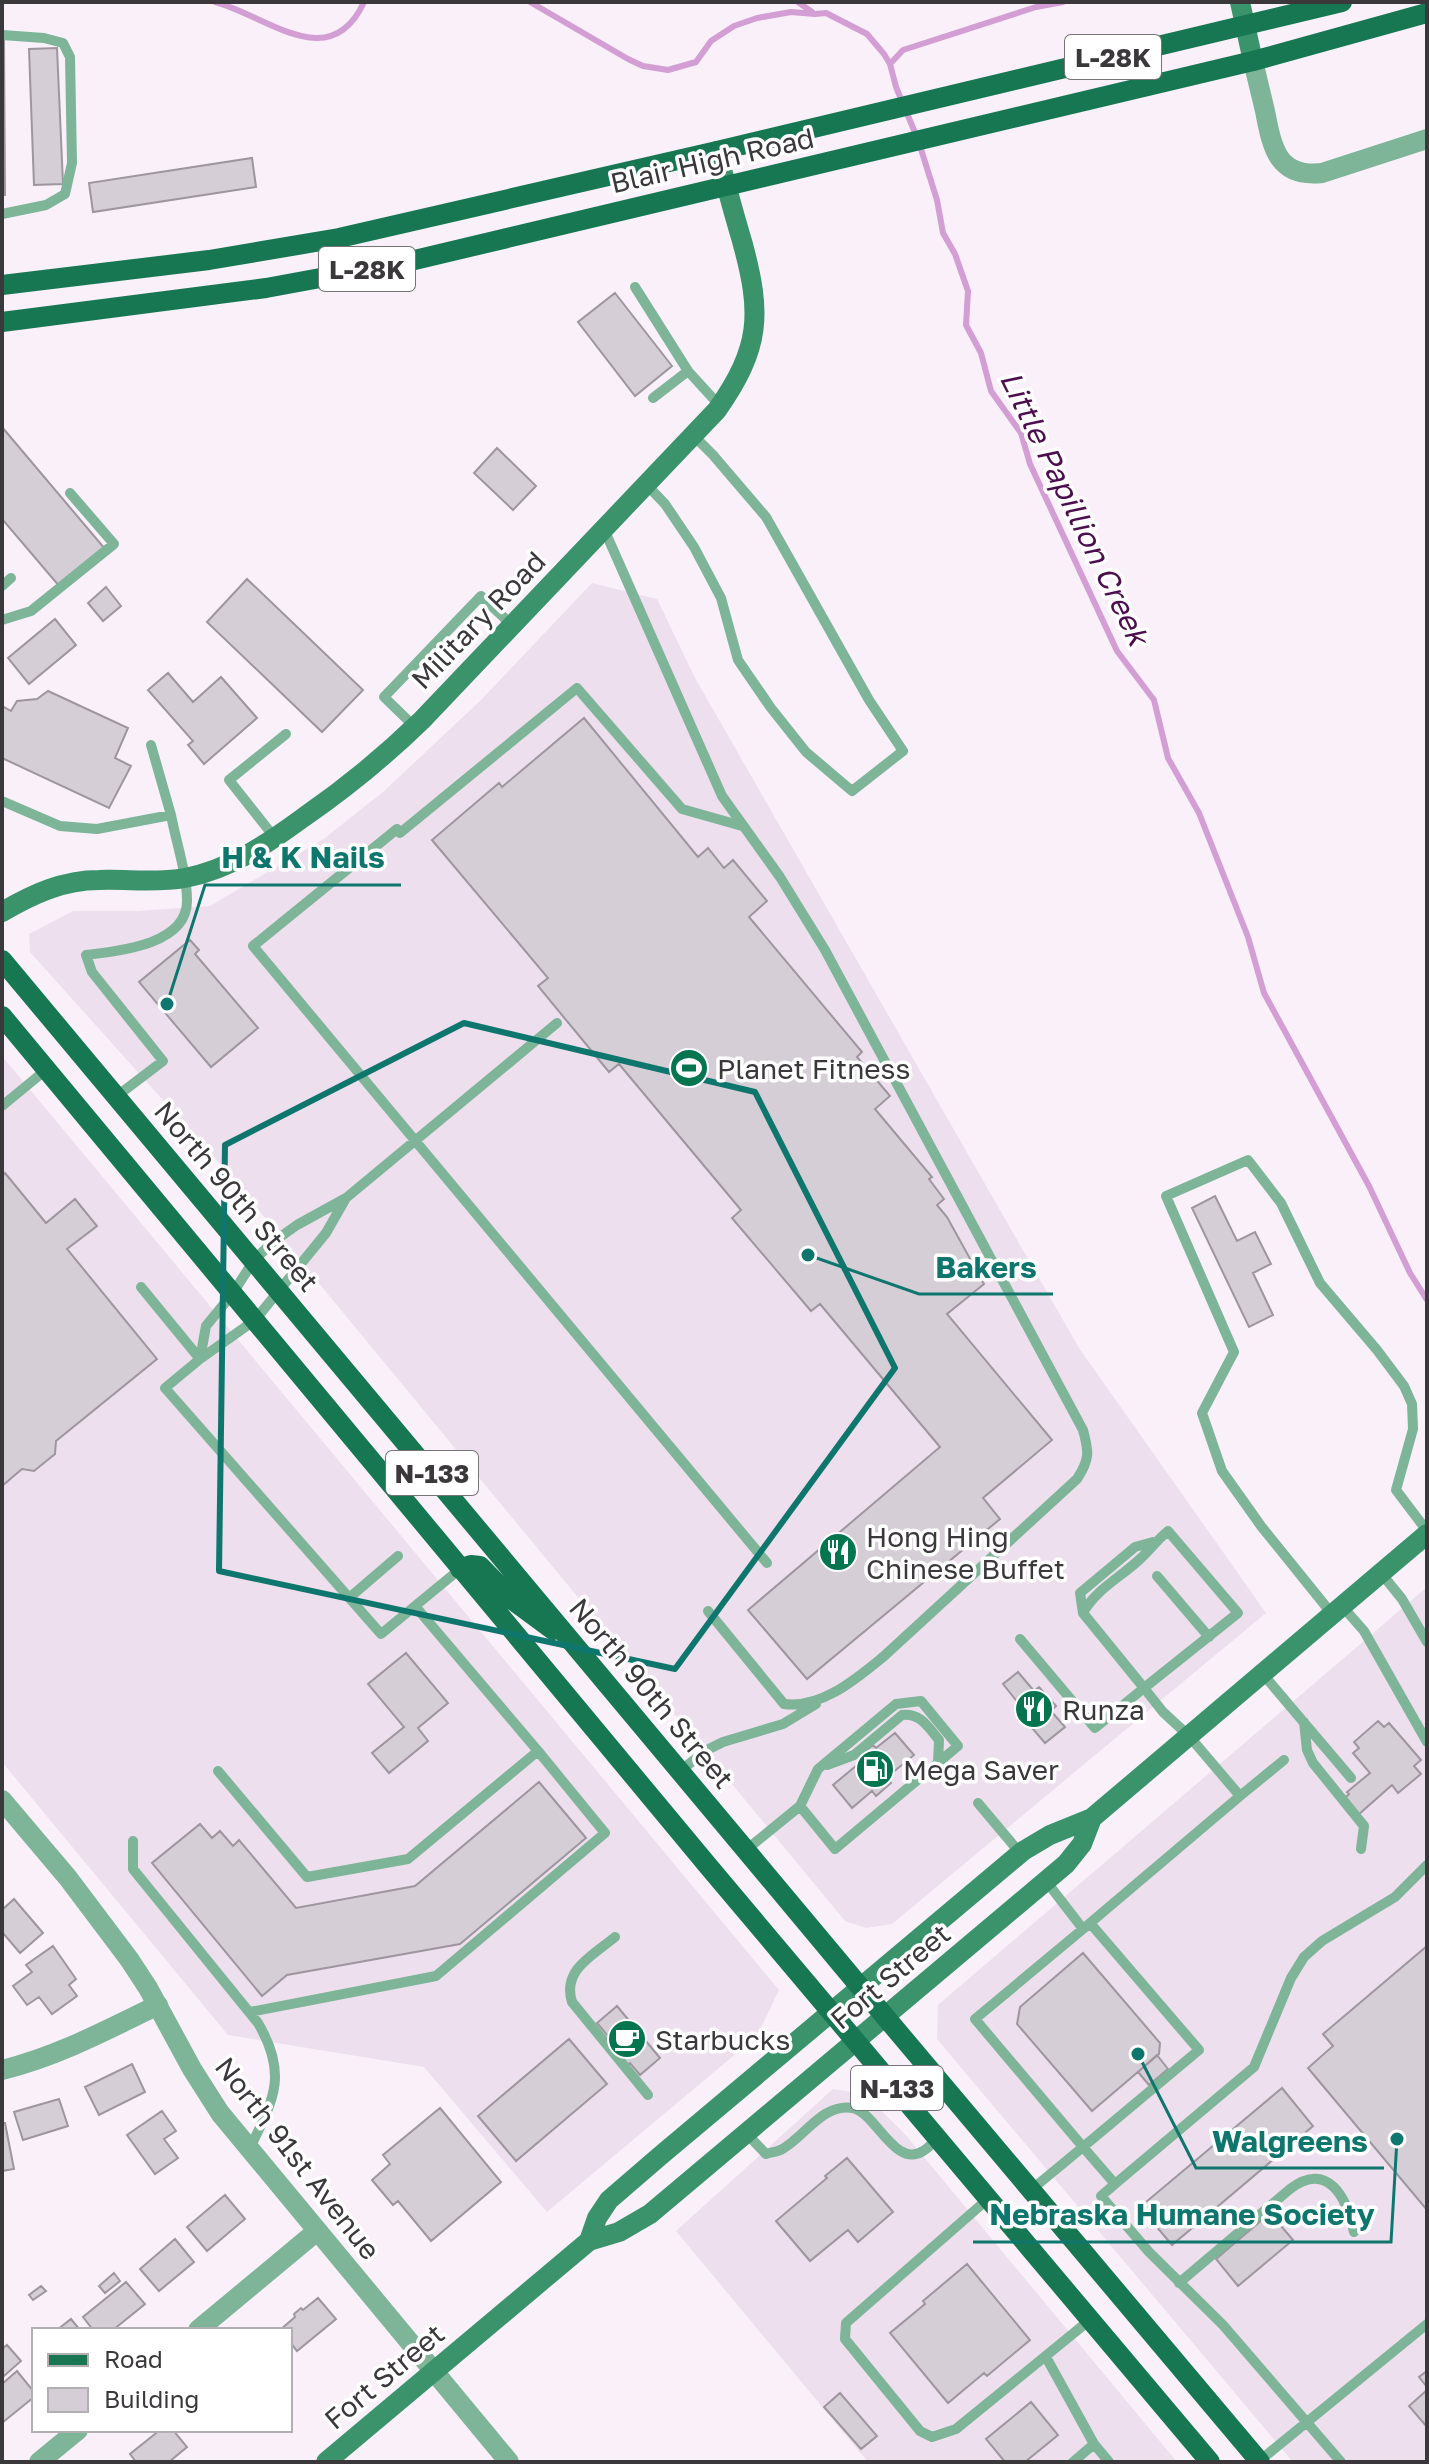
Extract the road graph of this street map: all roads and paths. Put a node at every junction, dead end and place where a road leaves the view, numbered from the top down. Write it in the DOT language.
graph roads {
  1 [pos="1240,2"];
  2 [pos="1342,2"];
  3 [pos="1427,13"];
  4 [pos="1245,26"];
  5 [pos="2,35"];
  6 [pos="1253,61"];
  7 [pos="1427,139"];
  8 [pos="717,151"];
  9 [pos="726,185"];
  10 [pos="2,214"];
  11 [pos="2,285"];
  12 [pos="635,287"];
  13 [pos="2,322"];
  14 [pos="688,371"];
  15 [pos="653,398"];
  16 [pos="720,406"];
  17 [pos="693,435"];
  18 [pos="646,484"];
  19 [pos="70,493"];
  20 [pos="604,529"];
  21 [pos="2,620"];
  22 [pos="512,625"];
  23 [pos="415,727"];
  24 [pos="286,734"];
  25 [pos="151,745"];
  26 [pos="2,801"];
  27 [pos="171,815"];
  28 [pos="742,826"];
  29 [pos="275,838"];
  30 [pos="184,878"];
  31 [pos="2,912"];
  32 [pos="2,960"];
  33 [pos="2,1016"];
  34 [pos="557,1023"];
  35 [pos="47,1069"];
  36 [pos="117,1096"];
  37 [pos="2,1106"];
  38 [pos="415,1141"];
  39 [pos="346,1198"];
  40 [pos="254,1260"];
  41 [pos="141,1287"];
  42 [pos="279,1290"];
  43 [pos="233,1293"];
  44 [pos="255,1320"];
  45 [pos="200,1359"];
  46 [pos="1427,1533"];
  47 [pos="398,1556"];
  48 [pos="767,1563"];
  49 [pos="460,1569"];
  50 [pos="1381,1573"];
  51 [pos="1157,1576"];
  52 [pos="349,1598"];
  53 [pos="415,1606"];
  54 [pos="1337,1610"];
  55 [pos="708,1611"];
  56 [pos="1209,1637"];
  57 [pos="1020,1639"];
  58 [pos="1427,1642"];
  59 [pos="582,1652"];
  60 [pos="1262,1673"];
  61 [pos="1144,1688"];
  62 [pos="833,1692"];
  63 [pos="1304,1722"];
  64 [pos="1189,1736"];
  65 [pos="1427,1742"];
  66 [pos="538,1751"];
  67 [pos="1284,1760"];
  68 [pos="938,1763"];
  69 [pos="818,1769"];
  70 [pos="218,1771"];
  71 [pos="680,1771"];
  72 [pos="1351,1778"];
  73 [pos="1240,1796"];
  74 [pos="2,1800"];
  75 [pos="978,1803"];
  76 [pos="800,1806"];
  77 [pos="1092,1818"];
  78 [pos="133,1841"];
  79 [pos="1361,1849"];
  80 [pos="746,1850"];
  81 [pos="1020,1853"];
  82 [pos="1427,1865"];
  83 [pos="1046,1881"];
  84 [pos="1087,1926"];
  85 [pos="615,1937"];
  86 [pos="861,1988"];
  87 [pos="158,2005"];
  88 [pos="250,2012"];
  89 [pos="832,2012"];
  90 [pos="885,2017"];
  91 [pos="857,2041"];
  92 [pos="2,2070"];
  93 [pos="648,2095"];
  94 [pos="747,2134"];
  95 [pos="939,2138"];
  96 [pos="1083,2147"];
  97 [pos="249,2150"];
  98 [pos="1115,2184"];
  99 [pos="1031,2190"];
  100 [pos="989,2198"];
  101 [pos="317,2231"];
  102 [pos="1354,2232"];
  103 [pos="589,2241"];
  104 [pos="1179,2283"];
  105 [pos="1091,2319"];
  106 [pos="1427,2324"];
  107 [pos="200,2328"];
  108 [pos="1046,2357"];
  109 [pos="433,2371"];
  110 [pos="1307,2423"];
  111 [pos="76,2432"];
  112 [pos="1094,2444"];
  113 [pos="39,2462"];
  114 [pos="326,2462"];
  115 [pos="509,2462"];
  116 [pos="1073,2462"];
  117 [pos="1109,2462"];
  118 [pos="1210,2462"];
  119 [pos="1259,2462"];
  120 [pos="1341,2462"];
  1 -- 4 [label="main road"];
  2 -- 4 [label="main road, Blair High Road / L-28K"];
  3 -- 6 [label="main road, Blair High Road / L-28K"];
  4 -- 6 [label="main road"];
  4 -- 8 [label="main road, Blair High Road / L-28K"];
  5 -- 10 [label="lane"];
  6 -- 7 [label="street"];
  6 -- 9 [label="main road, Blair High Road / L-28K"];
  8 -- 9 [label="main road, Military Road"];
  8 -- 11 [label="main road, Blair High Road / L-28K"];
  9 -- 13 [label="main road, Blair High Road / L-28K"];
  9 -- 16 [label="main road, Military Road"];
  12 -- 14 [label="lane"];
  14 -- 15 [label="lane"];
  14 -- 16 [label="lane"];
  16 -- 17 [label="main road, Military Road"];
  17 -- 18 [label="main road, Military Road"];
  17 -- 18 [label="lane"];
  18 -- 20 [label="main road, Military Road"];
  19 -- 21 [label="lane"];
  20 -- 22 [label="main road, Military Road"];
  20 -- 28 [label="lane"];
  22 -- 23 [label="main road, Military Road"];
  22 -- 23 [label="lane"];
  23 -- 29 [label="main road, Military Road"];
  24 -- 29 [label="lane"];
  25 -- 27 [label="lane"];
  26 -- 27 [label="lane"];
  27 -- 30 [label="lane"];
  28 -- 38 [label="lane"];
  28 -- 62 [label="lane"];
  29 -- 30 [label="main road, Military Road"];
  30 -- 31 [label="main road, Military Road"];
  30 -- 36 [label="lane"];
  32 -- 36 [label="main road, North 90th Street / N-133"];
  33 -- 35 [label="main road, N-133"];
  34 -- 38 [label="lane"];
  35 -- 37 [label="lane"];
  35 -- 43 [label="main road, N-133"];
  36 -- 40 [label="main road, North 90th Street / N-133"];
  38 -- 39 [label="lane"];
  38 -- 48 [label="lane"];
  39 -- 40 [label="lane"];
  39 -- 42 [label="lane"];
  40 -- 42 [label="main road, North 90th Street / N-133"];
  40 -- 43 [label="lane"];
  41 -- 45 [label="lane"];
  42 -- 44 [label="lane"];
  42 -- 59 [label="main road, North 90th Street / N-133"];
  43 -- 44 [label="main road, N-133"];
  43 -- 45 [label="lane"];
  44 -- 45 [label="lane"];
  44 -- 49 [label="main road, N-133"];
  45 -- 52 [label="lane"];
  46 -- 50 [label="main road, Fort Street"];
  46 -- 54 [label="lane"];
  47 -- 52 [label="lane"];
  49 -- 53 [label="lane"];
  49 -- 59 [label="main road"];
  49 -- 89 [label="main road, N-133"];
  50 -- 54 [label="main road, Fort Street"];
  50 -- 58 [label="lane"];
  51 -- 56 [label="lane"];
  52 -- 53 [label="lane"];
  53 -- 66 [label="lane"];
  54 -- 60 [label="main road, Fort Street"];
  54 -- 65 [label="lane"];
  55 -- 62 [label="lane"];
  56 -- 61 [label="lane"];
  56 -- 61 [label="lane"];
  57 -- 61 [label="lane"];
  59 -- 71 [label="main road, North 90th Street / N-133"];
  60 -- 63 [label="lane"];
  60 -- 64 [label="main road, Fort Street"];
  61 -- 64 [label="lane"];
  62 -- 71 [label="lane"];
  63 -- 72 [label="lane"];
  63 -- 79 [label="lane"];
  64 -- 73 [label="lane"];
  64 -- 77 [label="main road, Fort Street"];
  66 -- 70 [label="lane"];
  66 -- 88 [label="lane"];
  67 -- 73 [label="lane"];
  68 -- 69 [label="lane"];
  68 -- 69 [label="lane"];
  68 -- 76 [label="lane"];
  69 -- 76 [label="lane"];
  71 -- 80 [label="main road, North 90th Street / N-133"];
  73 -- 84 [label="lane"];
  74 -- 87 [label="street, North 91st Avenue"];
  75 -- 81 [label="lane"];
  76 -- 80 [label="lane"];
  77 -- 81 [label="main road, Fort Street"];
  77 -- 83 [label="main road, Fort Street"];
  78 -- 88 [label="lane"];
  80 -- 86 [label="main road, North 90th Street / N-133"];
  81 -- 86 [label="main road, Fort Street"];
  82 -- 98 [label="lane"];
  83 -- 84 [label="lane"];
  83 -- 90 [label="main road, Fort Street"];
  84 -- 96 [label="lane"];
  84 -- 96 [label="lane"];
  85 -- 93 [label="lane"];
  86 -- 89 [label="main road, Fort Street"];
  86 -- 90 [label="main road, North 90th Street / N-133"];
  87 -- 92 [label="street"];
  87 -- 97 [label="street, North 91st Avenue"];
  88 -- 97 [label="lane"];
  89 -- 91 [label="main road, N-133"];
  89 -- 103 [label="main road, Fort Street"];
  90 -- 91 [label="main road, Fort Street"];
  90 -- 99 [label="main road, North 90th Street / N-133"];
  91 -- 94 [label="main road, Fort Street"];
  91 -- 95 [label="main road, N-133"];
  94 -- 95 [label="lane"];
  94 -- 103 [label="main road, Fort Street"];
  95 -- 100 [label="main road, N-133"];
  96 -- 98 [label="lane"];
  96 -- 99 [label="lane"];
  97 -- 101 [label="street, North 91st Avenue"];
  98 -- 104 [label="lane"];
  99 -- 119 [label="main road, North 90th Street / N-133"];
  100 -- 105 [label="main road, N-133"];
  100 -- 108 [label="lane"];
  101 -- 107 [label="street"];
  101 -- 109 [label="street, North 91st Avenue"];
  102 -- 104 [label="lane"];
  103 -- 109 [label="main road, Fort Street"];
  104 -- 110 [label="lane"];
  105 -- 108 [label="lane"];
  105 -- 118 [label="main road, N-133"];
  106 -- 110 [label="lane"];
  108 -- 112 [label="lane"];
  109 -- 114 [label="main road, Fort Street"];
  109 -- 115 [label="street, North 91st Avenue"];
  110 -- 119 [label="lane"];
  110 -- 120 [label="lane"];
  111 -- 113 [label="street"];
  112 -- 116 [label="lane"];
  112 -- 117 [label="lane"];
}
